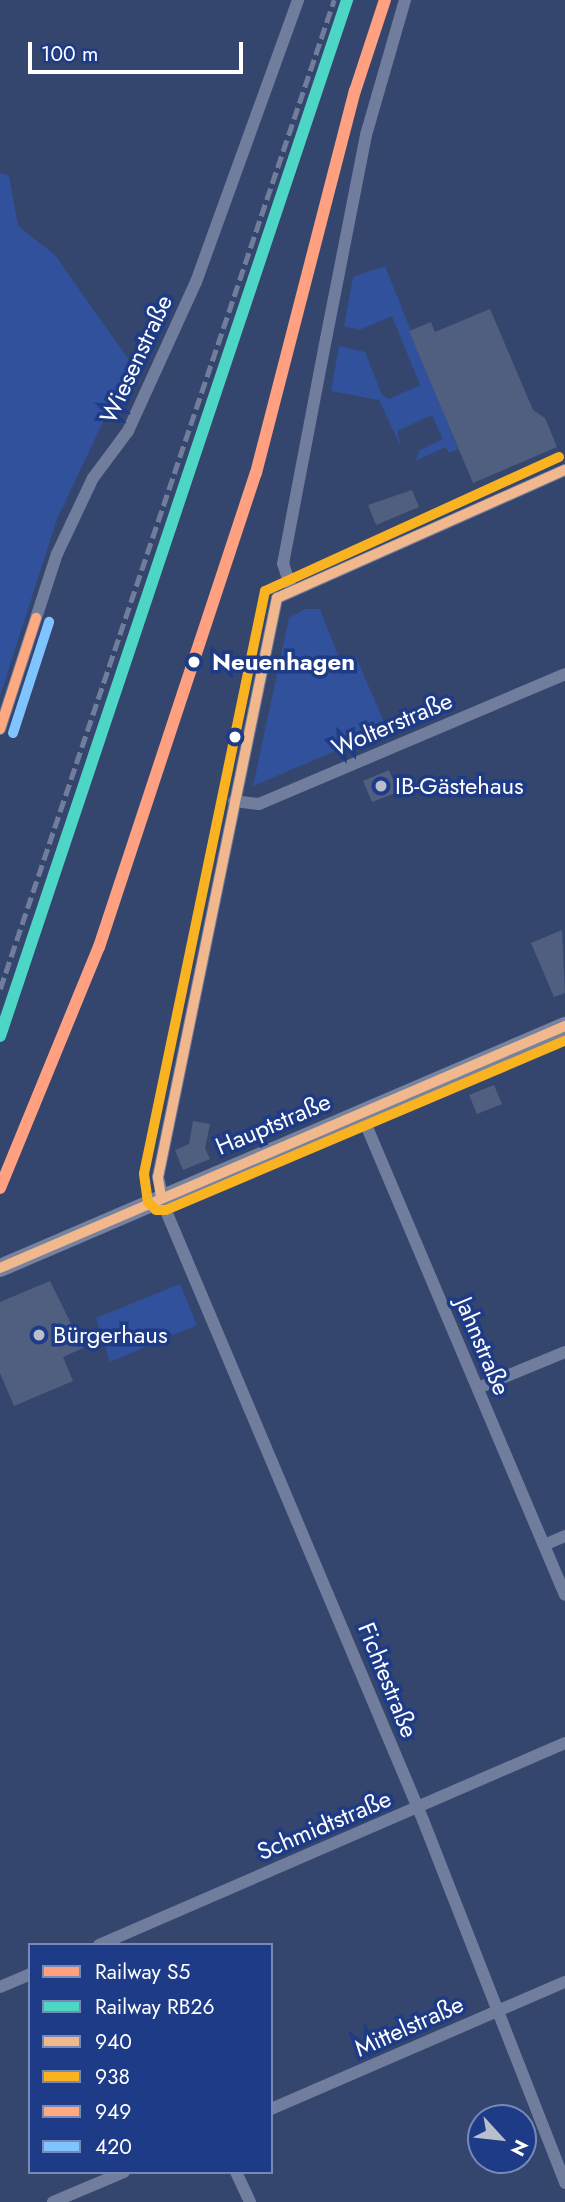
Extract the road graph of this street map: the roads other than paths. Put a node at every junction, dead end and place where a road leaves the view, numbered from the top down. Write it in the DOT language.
graph roads {
  1 [pos="298,0"];
  2 [pos="405,0"];
  3 [pos="565,470"];
  4 [pos="291,588"];
  5 [pos="565,674"];
  6 [pos="0,729"];
  7 [pos="234,801"];
  8 [pos="565,1027"];
  9 [pos="361,1113"];
  10 [pos="161,1197"];
  11 [pos="0,1268"];
  12 [pos="565,1352"];
  13 [pos="478,1388"];
  14 [pos="565,1536"];
  15 [pos="544,1545"];
  16 [pos="565,1595"];
  17 [pos="565,1743"];
  18 [pos="417,1807"];
  19 [pos="104,1943"];
  20 [pos="28,1976"];
  21 [pos="565,1982"];
  22 [pos="0,1987"];
  23 [pos="495,2011"];
  24 [pos="273,2108"];
  25 [pos="119,2174"];
  26 [pos="237,2174"];
  27 [pos="565,2183"];
  28 [pos="53,2202"];
  29 [pos="250,2202"];
  1 -- 6 [label="street, Wiesenstraße"];
  2 -- 4 [label="street"];
  3 -- 4 [label="street"];
  4 -- 7 [label="street"];
  5 -- 7 [label="street, Wolterstraße"];
  7 -- 10 [label="street"];
  8 -- 9 [label="main road, Hauptstraße"];
  9 -- 10 [label="main road, Hauptstraße"];
  9 -- 13 [label="street, Jahnstraße"];
  10 -- 11 [label="main road, Hauptstraße"];
  10 -- 18 [label="street, Fichtestraße"];
  12 -- 13 [label="street"];
  13 -- 15 [label="street, Jahnstraße"];
  14 -- 15 [label="street"];
  15 -- 16 [label="street, Jahnstraße"];
  17 -- 18 [label="street, Schmidtstraße"];
  18 -- 19 [label="street, Schmidtstraße"];
  18 -- 23 [label="street, Fichtestraße"];
  20 -- 22 [label="street"];
  21 -- 23 [label="street, Mittelstraße"];
  23 -- 24 [label="street, Mittelstraße"];
  23 -- 27 [label="street, Fichtestraße"];
  25 -- 28 [label="street"];
  26 -- 29 [label="street"];
}
